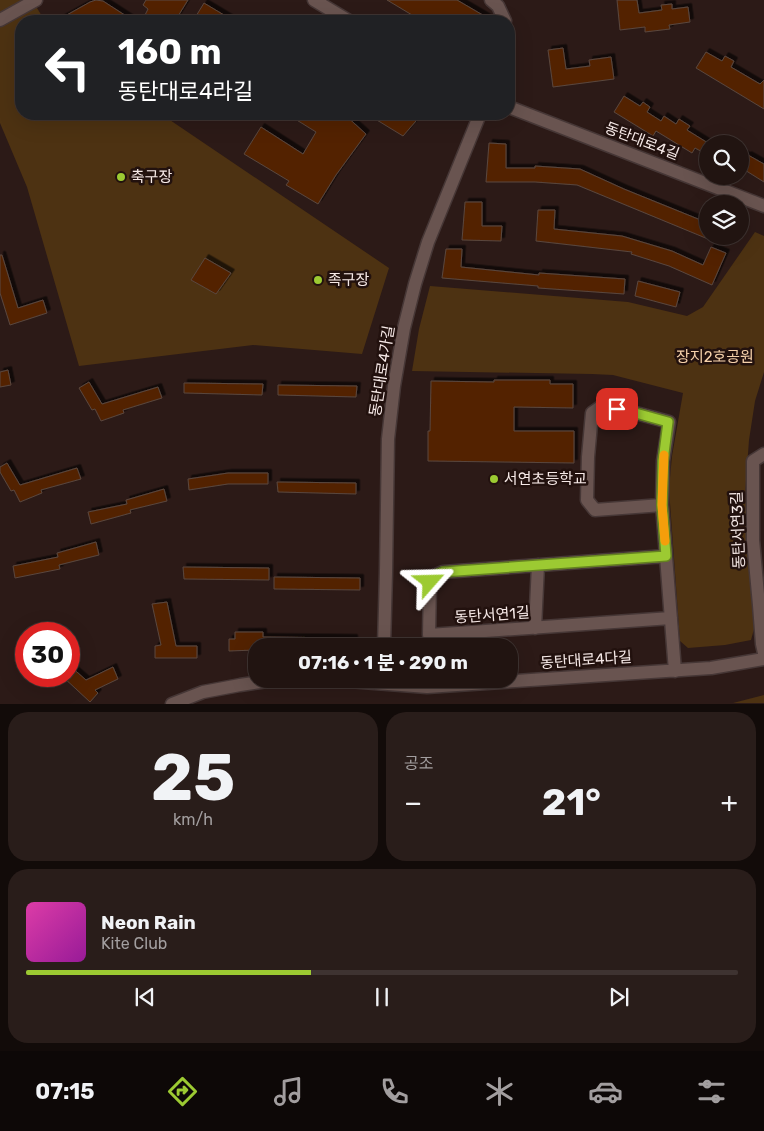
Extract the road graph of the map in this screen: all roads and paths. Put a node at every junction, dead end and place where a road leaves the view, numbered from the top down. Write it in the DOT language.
graph roads {
  1 [pos="36,0"];
  2 [pos="314,0"];
  3 [pos="492,0"];
  4 [pos="339,15"];
  5 [pos="502,15"];
  6 [pos="0,20"];
  7 [pos="515,109"];
  8 [pos="478,120"];
  9 [pos="764,206"];
  10 [pos="764,454"];
  11 [pos="662,505"];
  12 [pos="759,539"];
  13 [pos="666,556"];
  14 [pos="538,565"];
  15 [pos="761,604"];
  16 [pos="671,618"];
  17 [pos="535,628"];
  18 [pos="384,638"];
  19 [pos="429,638"];
  20 [pos="447,638"];
  21 [pos="764,653"];
  22 [pos="764,659"];
  23 [pos="675,671"];
  24 [pos="518,679"];
  25 [pos="248,684"];
  26 [pos="172,704"];
  1 -- 6 [label="street"];
  2 -- 4 [label="street"];
  3 -- 5 [label="street"];
  7 -- 9 [label="street, 동탄대로4길"];
  8 -- 18 [label="street, 동탄대로4가길"];
  10 -- 12 [label="street, 동탄서연3길"];
  11 -- 11 [label="street"];
  11 -- 13 [label="street"];
  12 -- 15 [label="street, 동탄서연3길"];
  13 -- 14 [label="street, 동탄서연1길"];
  13 -- 16 [label="street"];
  14 -- 17 [label="street"];
  14 -- 19 [label="street, 동탄서연1길"];
  15 -- 21 [label="street, 동탄서연3길"];
  16 -- 17 [label="street, 동탄서연1길"];
  16 -- 23 [label="street"];
  17 -- 20 [label="street, 동탄서연1길"];
  22 -- 23 [label="street, 동탄대로4다길"];
  23 -- 24 [label="street, 동탄대로4다길"];
  25 -- 26 [label="street, 동탄대로4다길"];
}
